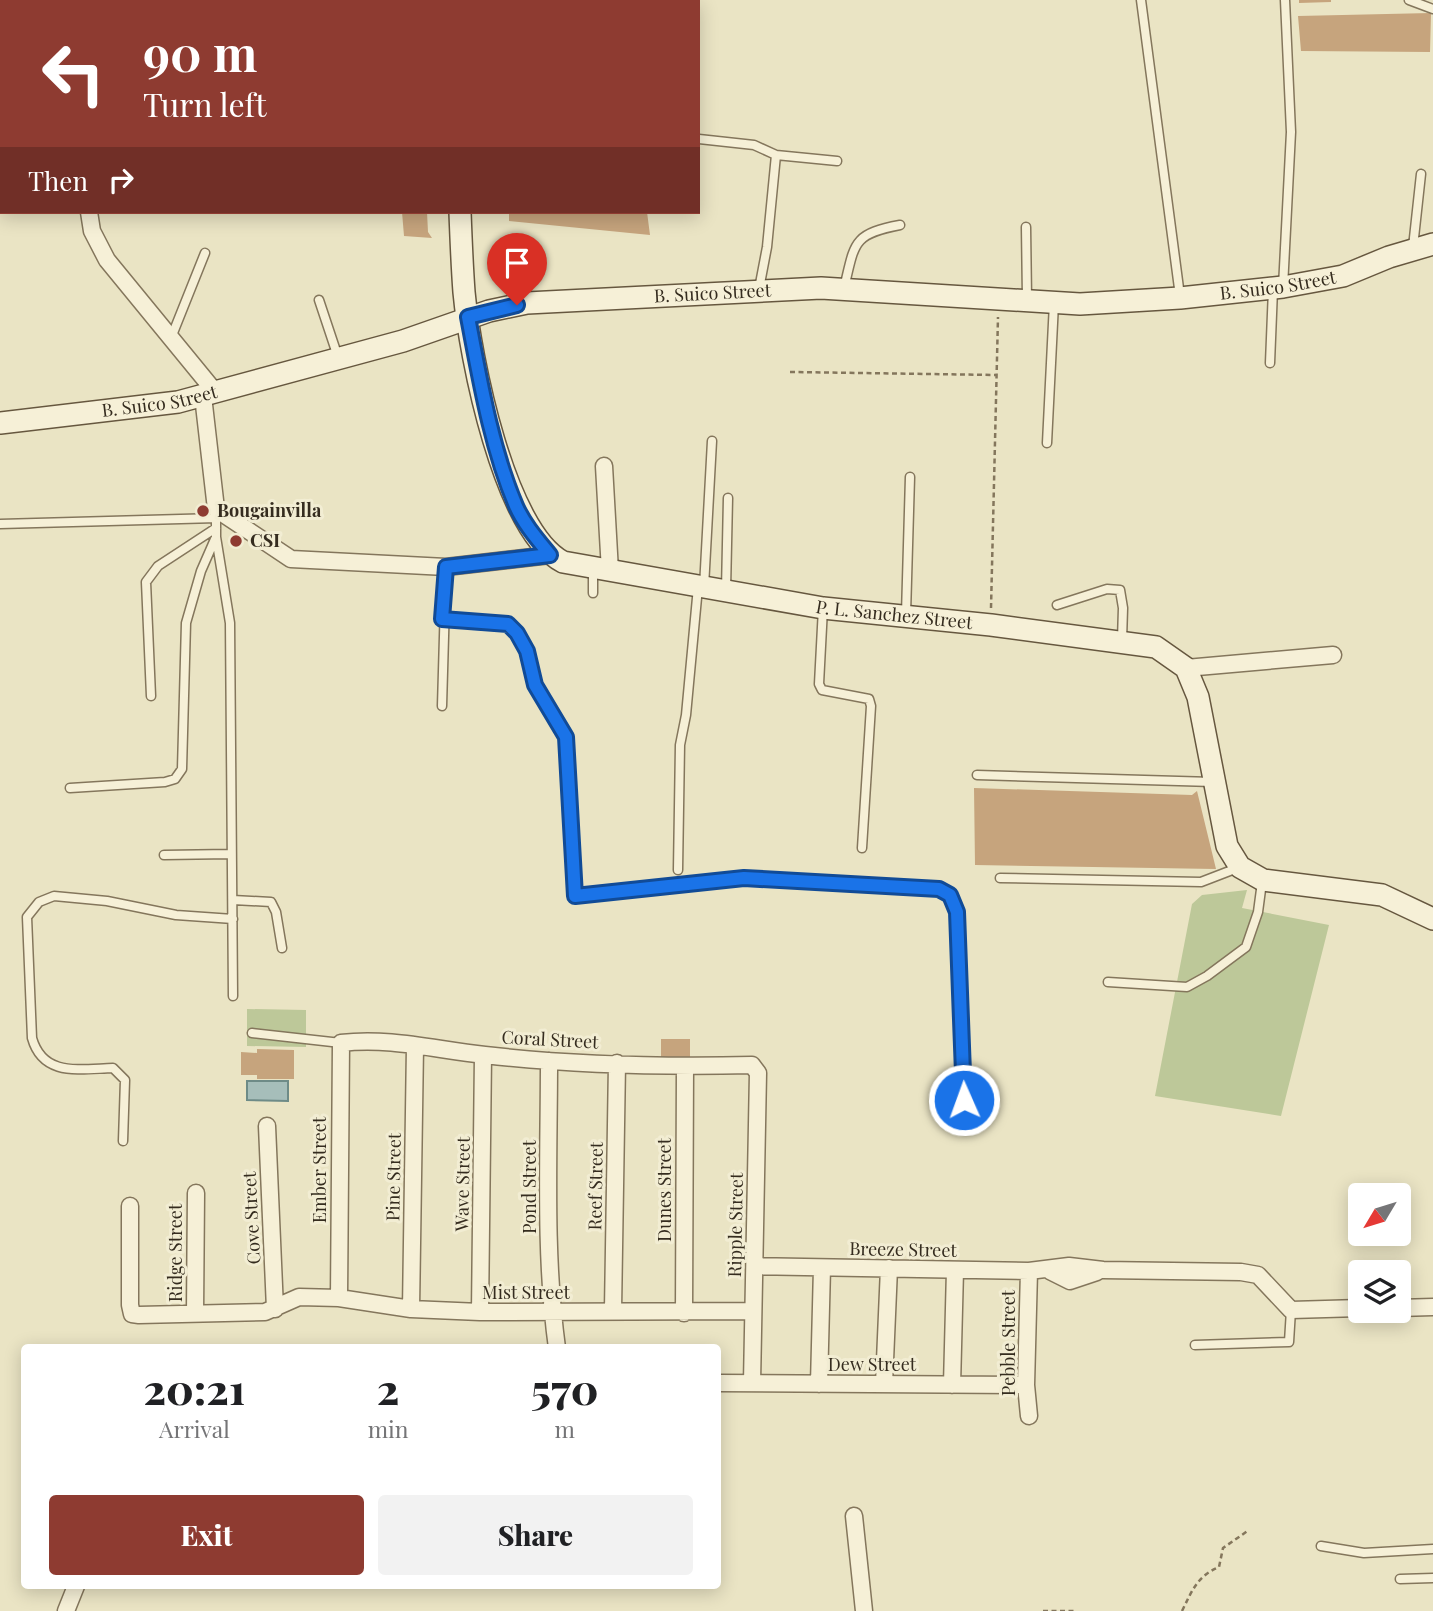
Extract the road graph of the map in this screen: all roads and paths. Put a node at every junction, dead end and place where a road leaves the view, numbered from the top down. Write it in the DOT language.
graph roads {
  1 [pos="1141,0"];
  2 [pos="1285,0"];
  3 [pos="1409,0"];
  4 [pos="1433,9"];
  5 [pos="700,139"];
  6 [pos="776,155"];
  7 [pos="836,161"];
  8 [pos="1421,174"];
  9 [pos="89,214"];
  10 [pos="460,214"];
  11 [pos="900,225"];
  12 [pos="1026,227"];
  13 [pos="1423,247"];
  14 [pos="205,253"];
  15 [pos="522,262"];
  16 [pos="1278,288"];
  17 [pos="844,289"];
  18 [pos="758,293"];
  19 [pos="999,297"];
  20 [pos="1180,299"];
  21 [pos="319,300"];
  22 [pos="1027,300"];
  23 [pos="1054,302"];
  24 [pos="517,305"];
  25 [pos="468,317"];
  26 [pos="171,338"];
  27 [pos="338,359"];
  28 [pos="1270,363"];
  29 [pos="790,372"];
  30 [pos="996,375"];
  31 [pos="210,395"];
  32 [pos="0,423"];
  33 [pos="712,441"];
  34 [pos="1047,443"];
  35 [pos="604,467"];
  36 [pos="910,477"];
  37 [pos="728,498"];
  38 [pos="216,523"];
  39 [pos="0,524"];
  40 [pos="550,555"];
  41 [pos="446,567"];
  42 [pos="602,569"];
  43 [pos="701,586"];
  44 [pos="726,590"];
  45 [pos="593,593"];
  46 [pos="1058,605"];
  47 [pos="823,608"];
  48 [pos="906,616"];
  49 [pos="442,619"];
  50 [pos="991,625"];
  51 [pos="1122,642"];
  52 [pos="1333,655"];
  53 [pos="1186,668"];
  54 [pos="151,696"];
  55 [pos="442,706"];
  56 [pos="976,775"];
  57 [pos="1213,782"];
  58 [pos="70,788"];
  59 [pos="862,848"];
  60 [pos="230,854"];
  61 [pos="164,855"];
  62 [pos="1240,867"];
  63 [pos="678,870"];
  64 [pos="1000,878"];
  65 [pos="1263,880"];
  66 [pos="233,900"];
  67 [pos="233,919"];
  68 [pos="1433,919"];
  69 [pos="282,948"];
  70 [pos="1108,982"];
  71 [pos="233,996"];
  72 [pos="252,1033"];
  73 [pos="341,1043"];
  74 [pos="415,1046"];
  75 [pos="483,1055"];
  76 [pos="549,1061"];
  77 [pos="617,1063"];
  78 [pos="685,1066"];
  79 [pos="756,1068"];
  80 [pos="267,1126"];
  81 [pos="965,1126"];
  82 [pos="123,1141"];
  83 [pos="195,1194"];
  84 [pos="130,1206"];
  85 [pos="755,1266"];
  86 [pos="821,1268"];
  87 [pos="888,1268"];
  88 [pos="955,1270"];
  89 [pos="1029,1271"];
  90 [pos="339,1298"];
  91 [pos="1433,1307"];
  92 [pos="1348,1308"];
  93 [pos="1411,1308"];
  94 [pos="275,1309"];
  95 [pos="411,1309"];
  96 [pos="613,1310"];
  97 [pos="1291,1310"];
  98 [pos="753,1311"];
  99 [pos="480,1312"];
  100 [pos="195,1313"];
  101 [pos="550,1313"];
  102 [pos="684,1313"];
  103 [pos="556,1344"];
  104 [pos="1195,1345"];
  105 [pos="721,1383"];
  106 [pos="752,1383"];
  107 [pos="819,1384"];
  108 [pos="884,1384"];
  109 [pos="952,1385"];
  110 [pos="1026,1385"];
  111 [pos="1029,1416"];
  112 [pos="854,1516"];
  113 [pos="1249,1530"];
  114 [pos="1321,1546"];
  115 [pos="1433,1549"];
  116 [pos="1433,1578"];
  117 [pos="1400,1579"];
  118 [pos="75,1589"];
  119 [pos="66,1611"];
  120 [pos="864,1611"];
  121 [pos="1043,1611"];
  122 [pos="1074,1611"];
  123 [pos="1182,1611"];
  1 -- 20 [label="lane"];
  2 -- 16 [label="lane"];
  3 -- 4 [label="lane"];
  5 -- 6 [label="lane"];
  6 -- 7 [label="lane"];
  6 -- 18 [label="lane"];
  8 -- 13 [label="lane"];
  9 -- 26 [label="street"];
  10 -- 25 [label="street"];
  11 -- 17 [label="lane"];
  12 -- 22 [label="lane"];
  13 -- 16 [label="street, B. Suico Street"];
  14 -- 26 [label="lane"];
  15 -- 24 [label="lane"];
  16 -- 20 [label="street, B. Suico Street"];
  16 -- 28 [label="lane"];
  17 -- 18 [label="street, B. Suico Street"];
  17 -- 19 [label="street, B. Suico Street"];
  18 -- 24 [label="street, B. Suico Street"];
  19 -- 22 [label="street, B. Suico Street"];
  19 -- 30 [label="path"];
  20 -- 23 [label="street, B. Suico Street"];
  21 -- 27 [label="lane"];
  22 -- 23 [label="street, B. Suico Street"];
  23 -- 34 [label="lane"];
  24 -- 25 [label="street, B. Suico Street"];
  25 -- 27 [label="street, B. Suico Street"];
  25 -- 40 [label="street"];
  26 -- 31 [label="street"];
  27 -- 31 [label="street, B. Suico Street"];
  29 -- 30 [label="path"];
  30 -- 50 [label="path"];
  31 -- 32 [label="street, B. Suico Street"];
  31 -- 38 [label="street"];
  33 -- 43 [label="lane"];
  35 -- 42 [label="street"];
  36 -- 48 [label="lane"];
  37 -- 44 [label="lane"];
  38 -- 39 [label="lane"];
  38 -- 41 [label="street"];
  38 -- 54 [label="lane"];
  38 -- 58 [label="lane"];
  38 -- 60 [label="lane"];
  40 -- 41 [label="street"];
  40 -- 42 [label="street, P. L. Sanchez Street"];
  41 -- 49 [label="lane"];
  42 -- 43 [label="street, P. L. Sanchez Street"];
  42 -- 45 [label="lane"];
  43 -- 44 [label="street, P. L. Sanchez Street"];
  43 -- 63 [label="lane"];
  44 -- 47 [label="street, P. L. Sanchez Street"];
  46 -- 51 [label="lane"];
  47 -- 48 [label="street, P. L. Sanchez Street"];
  47 -- 59 [label="lane"];
  48 -- 50 [label="street, P. L. Sanchez Street"];
  49 -- 55 [label="lane"];
  49 -- 81 [label="lane"];
  50 -- 51 [label="street, P. L. Sanchez Street"];
  51 -- 53 [label="street, P. L. Sanchez Street"];
  52 -- 53 [label="street"];
  53 -- 57 [label="street"];
  56 -- 57 [label="lane"];
  57 -- 62 [label="street"];
  60 -- 61 [label="lane"];
  60 -- 66 [label="lane"];
  62 -- 64 [label="lane"];
  62 -- 65 [label="street"];
  65 -- 68 [label="street"];
  65 -- 70 [label="lane"];
  66 -- 67 [label="lane"];
  66 -- 69 [label="lane"];
  67 -- 71 [label="lane"];
  67 -- 82 [label="lane"];
  72 -- 73 [label="lane"];
  73 -- 74 [label="street, Coral Street"];
  73 -- 90 [label="street, Ember Street"];
  74 -- 75 [label="street, Coral Street"];
  74 -- 95 [label="street, Pine Street"];
  75 -- 76 [label="street, Coral Street"];
  75 -- 99 [label="street, Wave Street"];
  76 -- 77 [label="street, Coral Street"];
  76 -- 101 [label="street, Pond Street"];
  77 -- 78 [label="street, Coral Street"];
  77 -- 96 [label="street, Reef Street"];
  78 -- 79 [label="street, Coral Street"];
  78 -- 102 [label="street, Dunes Street"];
  79 -- 85 [label="street, Ripple Street"];
  80 -- 94 [label="street, Cove Street"];
  83 -- 100 [label="street, Ridge Street"];
  84 -- 100 [label="street"];
  85 -- 86 [label="street, Breeze Street"];
  85 -- 98 [label="street, Ripple Street"];
  86 -- 87 [label="street, Breeze Street"];
  86 -- 107 [label="street"];
  87 -- 88 [label="street, Breeze Street"];
  87 -- 108 [label="street"];
  88 -- 89 [label="street, Breeze Street"];
  88 -- 109 [label="street"];
  89 -- 97 [label="street, Breeze Street"];
  89 -- 110 [label="street, Pebble Street"];
  90 -- 94 [label="street, Mist Street"];
  90 -- 95 [label="street, Mist Street"];
  91 -- 93 [label="street"];
  92 -- 97 [label="street"];
  94 -- 100 [label="street"];
  95 -- 99 [label="street, Mist Street"];
  96 -- 101 [label="street, Mist Street"];
  96 -- 102 [label="street, Mist Street"];
  97 -- 104 [label="lane"];
  98 -- 102 [label="street, Mist Street"];
  98 -- 106 [label="street, Ripple Street"];
  99 -- 101 [label="street, Mist Street"];
  101 -- 103 [label="street, Pond Street"];
  105 -- 106 [label="street, Dew Street"];
  106 -- 107 [label="street, Dew Street"];
  107 -- 108 [label="street, Dew Street"];
  108 -- 109 [label="street, Dew Street"];
  109 -- 110 [label="street, Dew Street"];
  110 -- 111 [label="street, Pebble Street"];
  112 -- 120 [label="street"];
  113 -- 123 [label="path"];
  114 -- 115 [label="lane"];
  116 -- 117 [label="lane"];
  118 -- 119 [label="street"];
  121 -- 122 [label="path"];
}
